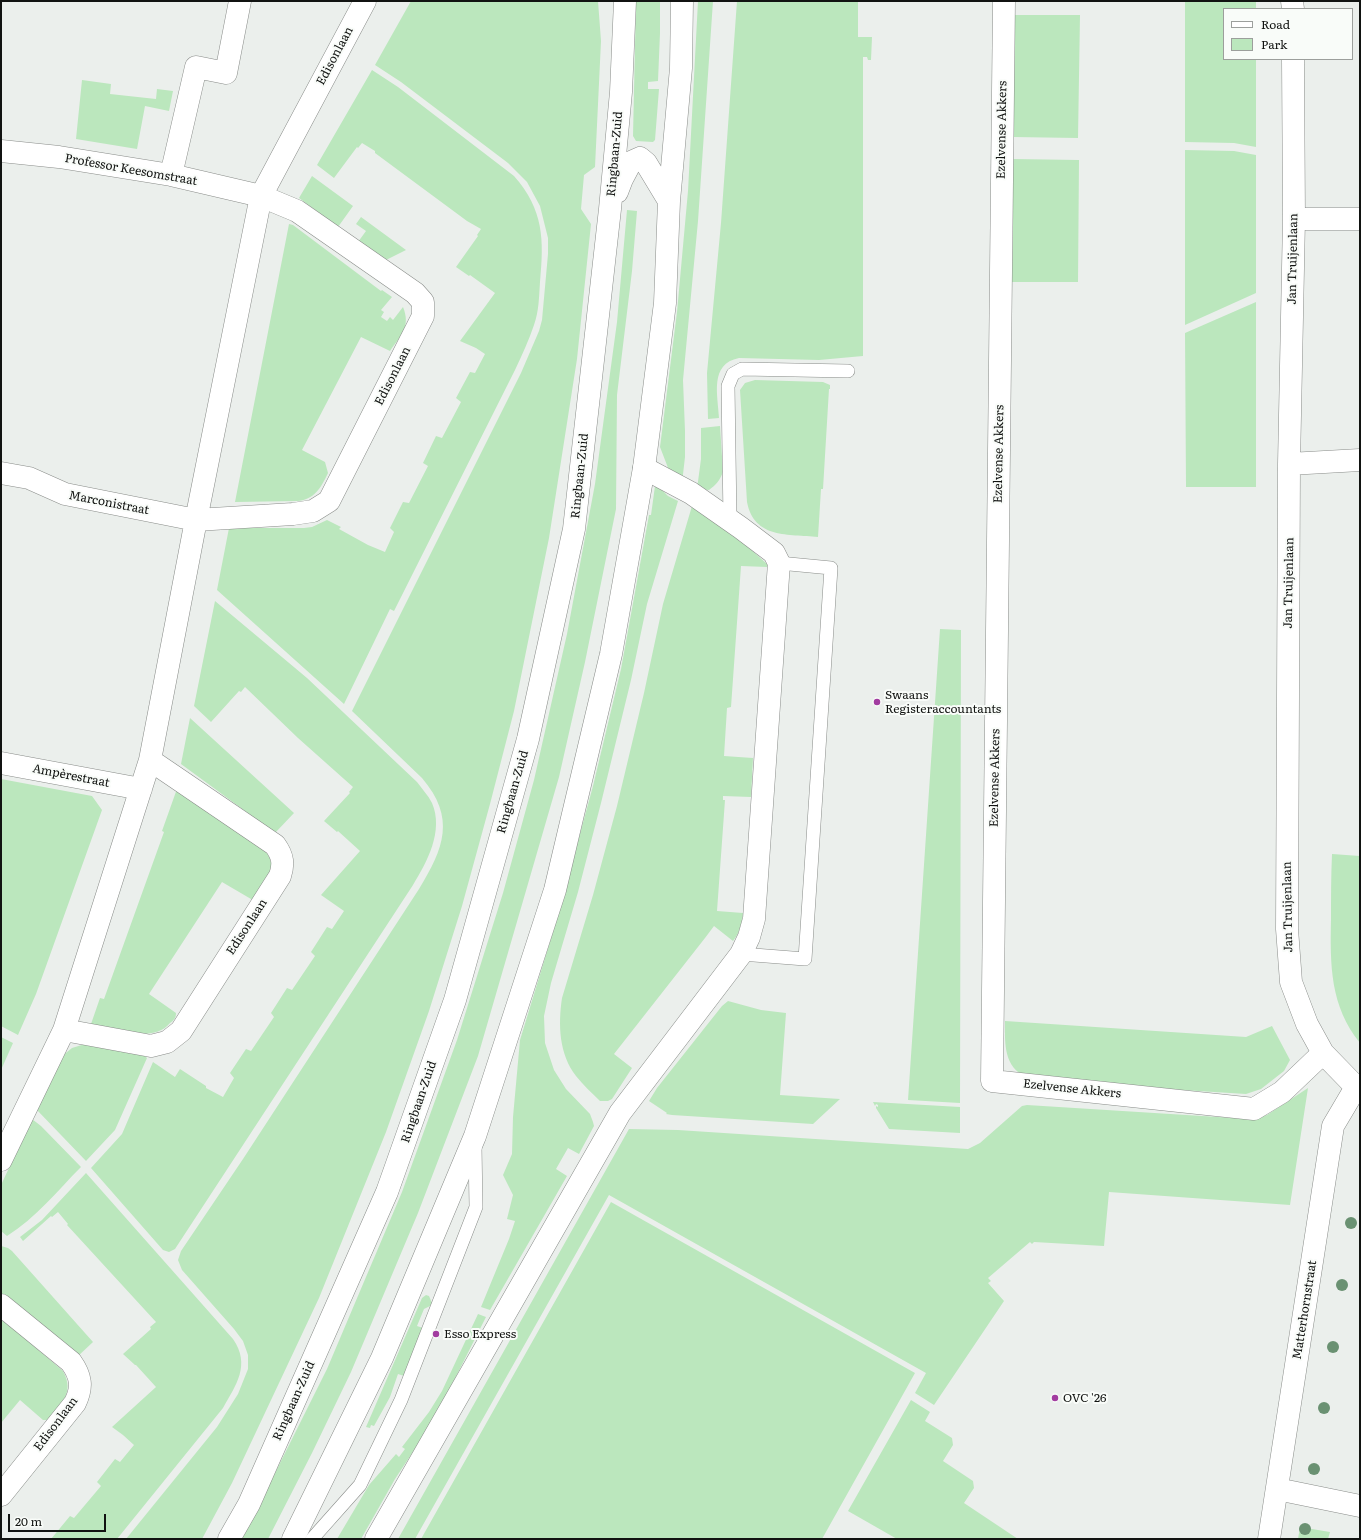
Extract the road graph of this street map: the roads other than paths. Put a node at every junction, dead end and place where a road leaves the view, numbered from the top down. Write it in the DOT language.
graph roads {
  1 [pos="240,1"];
  2 [pos="364,1"];
  3 [pos="625,1"];
  4 [pos="682,1"];
  5 [pos="1004,1"];
  6 [pos="1293,60"];
  7 [pos="1,151"];
  8 [pos="171,174"];
  9 [pos="261,196"];
  10 [pos="670,201"];
  11 [pos="610,209"];
  12 [pos="1294,219"];
  13 [pos="1360,219"];
  14 [pos="848,371"];
  15 [pos="1360,460"];
  16 [pos="1289,464"];
  17 [pos="644,468"];
  18 [pos="1,473"];
  19 [pos="196,520"];
  20 [pos="730,520"];
  21 [pos="779,563"];
  22 [pos="150,760"];
  23 [pos="1,763"];
  24 [pos="141,789"];
  25 [pos="741,954"];
  26 [pos="64,1030"];
  27 [pos="1323,1053"];
  28 [pos="1358,1088"];
  29 [pos="475,1136"];
  30 [pos="1,1160"];
  31 [pos="1,1305"];
  32 [pos="1277,1489"];
  33 [pos="1,1496"];
  34 [pos="1360,1506"];
  35 [pos="229,1539"];
  36 [pos="293,1539"];
  37 [pos="312,1539"];
  38 [pos="376,1539"];
  39 [pos="1269,1539"];
  1 -- 8 [label="street"];
  2 -- 9 [label="street, Edisonlaan"];
  3 -- 11 [label="street, Ringbaan-Zuid"];
  4 -- 10 [label="street"];
  5 -- 27 [label="street, Ezelvense Akkers"];
  6 -- 12 [label="street, Jan Truijenlaan"];
  7 -- 8 [label="street, Professor Keesomstraat"];
  8 -- 9 [label="street, Professor Keesomstraat"];
  9 -- 19 [label="street, Edisonlaan"];
  9 -- 19 [label="street, Edisonlaan"];
  10 -- 11 [label="street"];
  10 -- 17 [label="street"];
  11 -- 35 [label="street, Ringbaan-Zuid"];
  12 -- 13 [label="street"];
  12 -- 16 [label="street, Jan Truijenlaan"];
  14 -- 20 [label="lane"];
  15 -- 16 [label="street"];
  16 -- 27 [label="street, Jan Truijenlaan"];
  17 -- 20 [label="street"];
  17 -- 29 [label="street"];
  18 -- 19 [label="street, Marconistraat"];
  19 -- 22 [label="street, Edisonlaan"];
  20 -- 21 [label="street"];
  21 -- 25 [label="street"];
  21 -- 25 [label="lane"];
  22 -- 24 [label="street, Edisonlaan"];
  22 -- 26 [label="street, Edisonlaan"];
  23 -- 24 [label="street, Ampèrestraat"];
  24 -- 26 [label="street, Edisonlaan"];
  25 -- 38 [label="street"];
  26 -- 30 [label="street, Edisonlaan"];
  27 -- 28 [label="street, Jan Truijenlaan"];
  28 -- 32 [label="street, Matterhornstraat"];
  29 -- 36 [label="street"];
  29 -- 37 [label="lane"];
  31 -- 33 [label="street, Edisonlaan"];
  32 -- 34 [label="street"];
  32 -- 39 [label="street, Matterhornstraat"];
}
